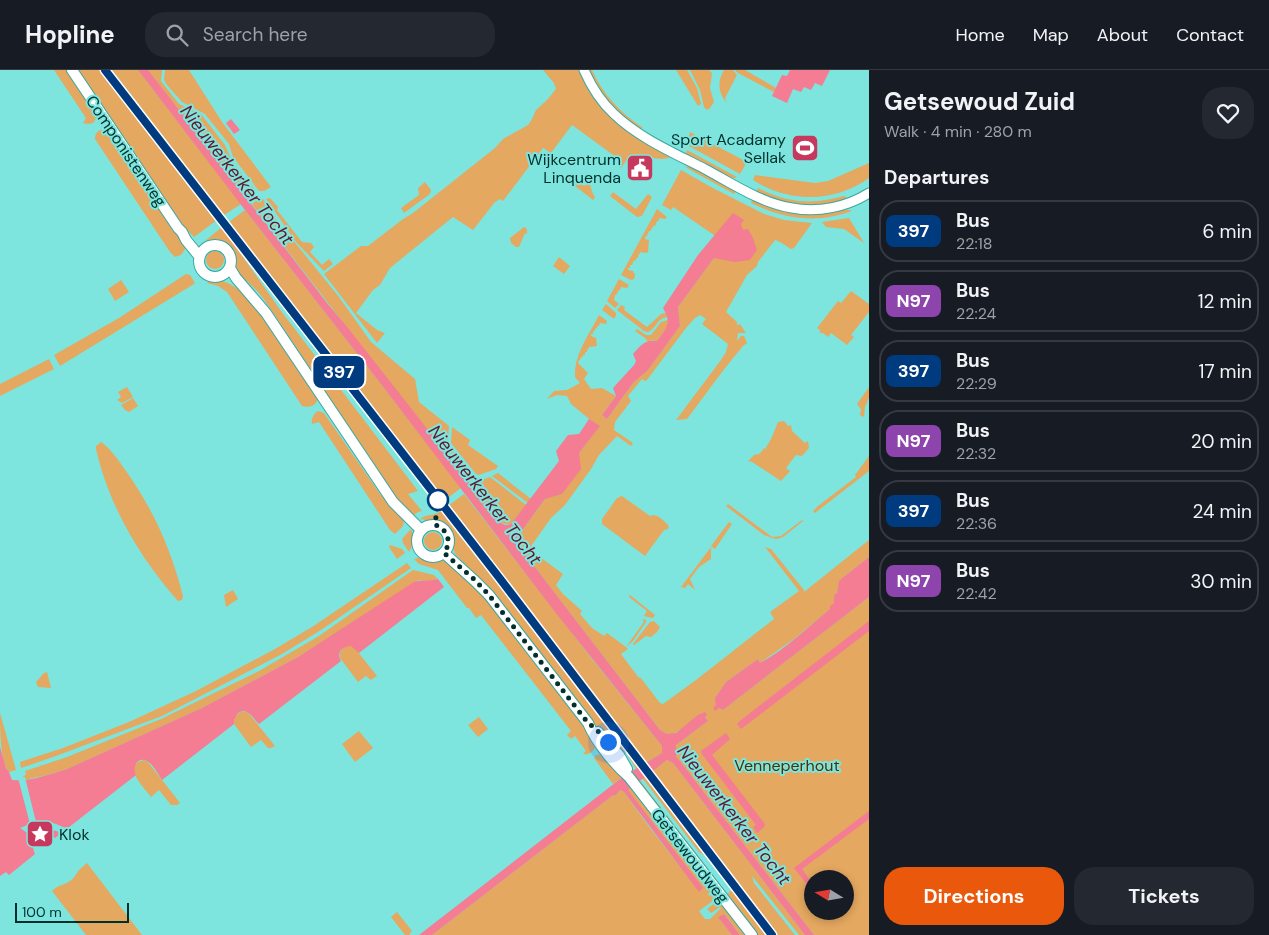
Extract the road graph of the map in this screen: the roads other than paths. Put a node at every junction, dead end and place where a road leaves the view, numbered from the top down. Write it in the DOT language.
graph roads {
  1 [pos="72,70"];
  2 [pos="584,70"];
  3 [pos="869,193"];
  4 [pos="182,232"];
  5 [pos="211,245"];
  6 [pos="199,256"];
  7 [pos="230,268"];
  8 [pos="222,276"];
  9 [pos="252,296"];
  10 [pos="421,530"];
  11 [pos="444,553"];
  12 [pos="752,935"];
  1 -- 4 [label="main road, Componistenweg"];
  2 -- 3 [label="street"];
  4 -- 5 [label="main road, Componistenweg"];
  4 -- 6 [label="main road, Componistenweg"];
  5 -- 6 [label="main road"];
  5 -- 7 [label="main road"];
  6 -- 8 [label="main road"];
  7 -- 8 [label="main road"];
  7 -- 9 [label="main road"];
  8 -- 9 [label="main road"];
  9 -- 10 [label="main road"];
  10 -- 11 [label="main road"];
  10 -- 11 [label="main road"];
  11 -- 12 [label="main road, Getsewoudweg"];
}
